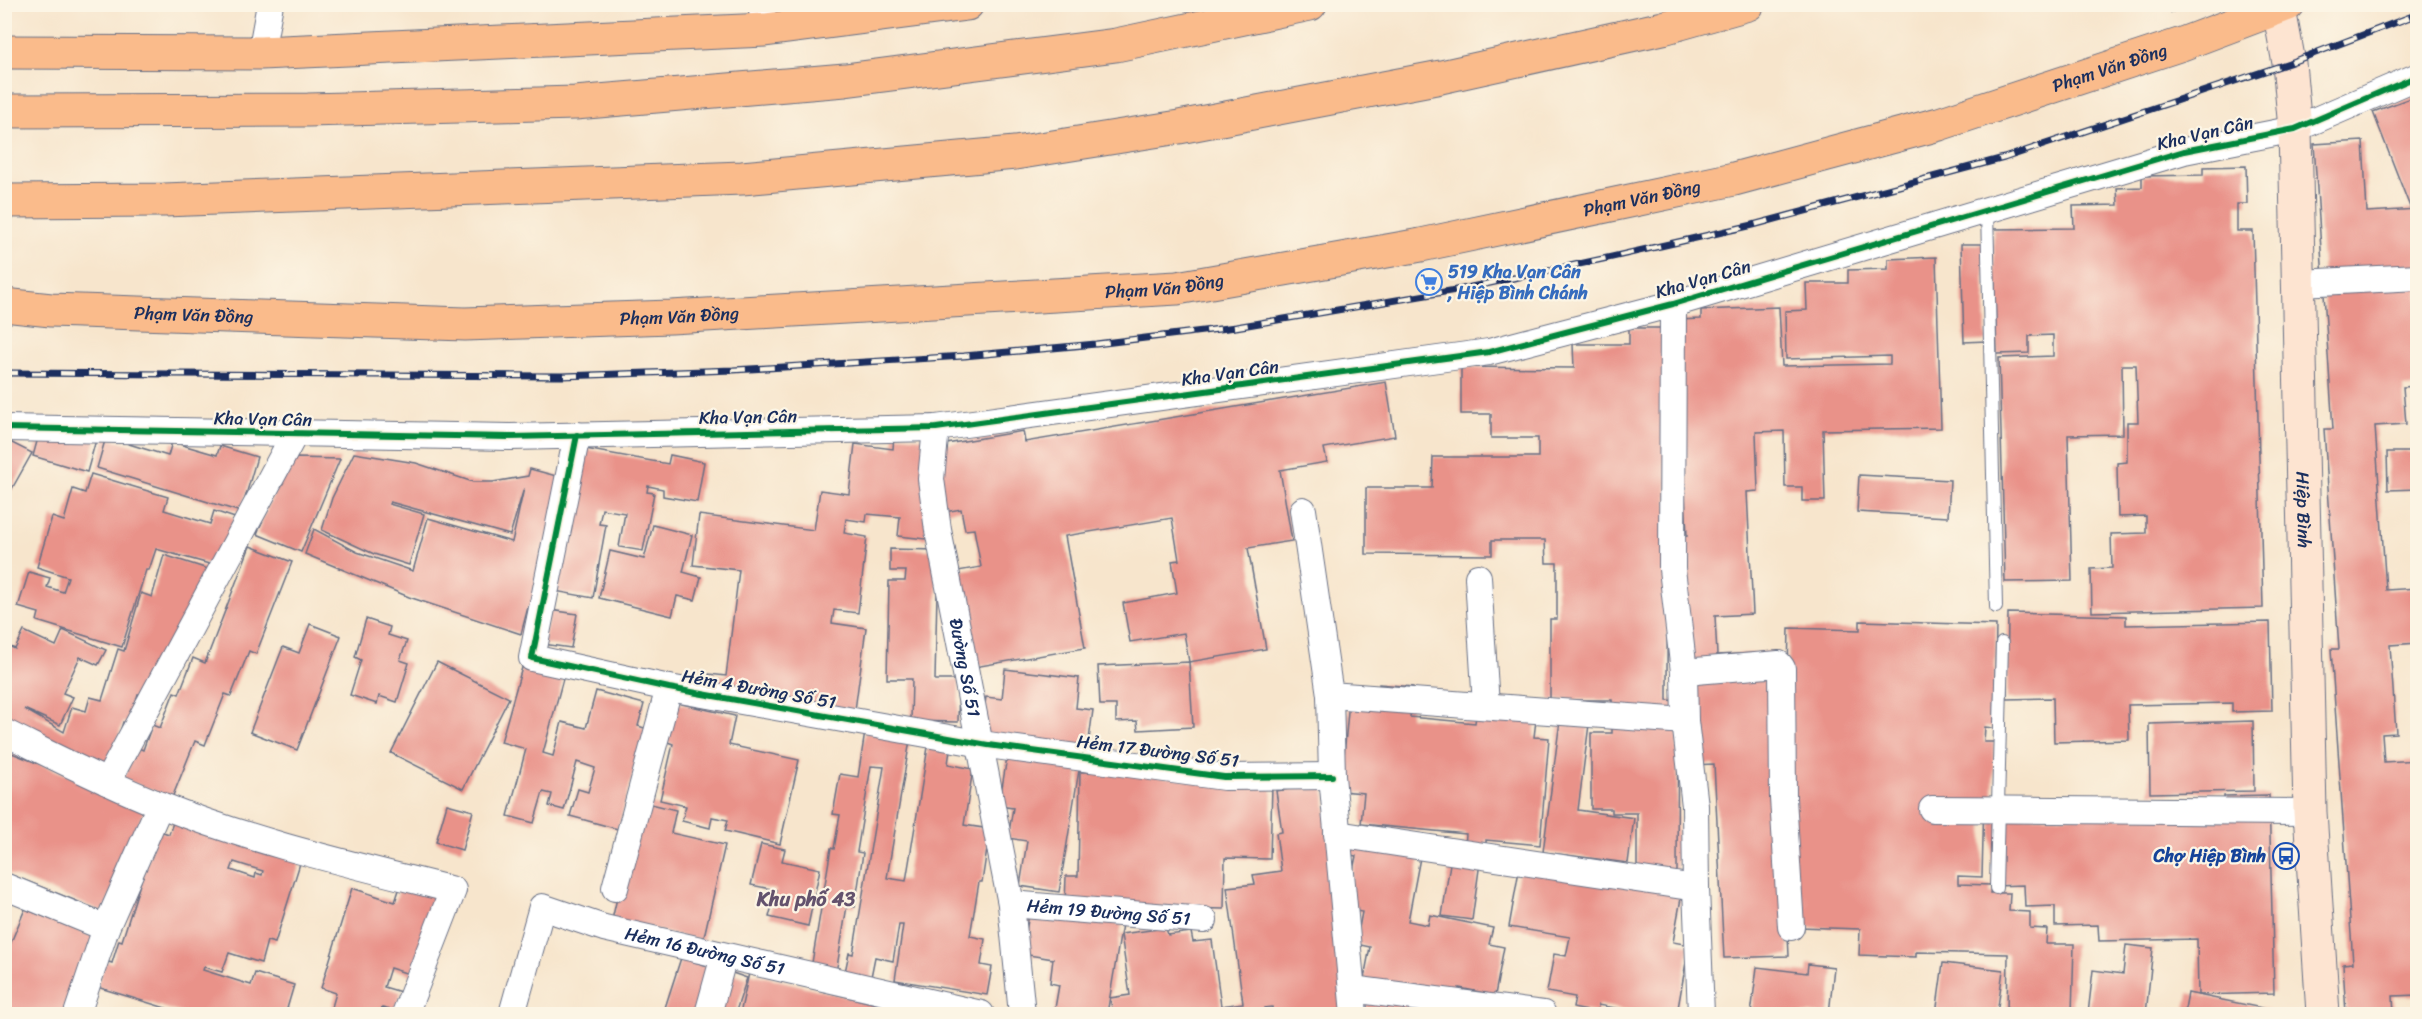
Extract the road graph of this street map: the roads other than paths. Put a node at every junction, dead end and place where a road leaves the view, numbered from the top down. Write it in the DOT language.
graph roads {
  1 [pos="270,4"];
  2 [pos="967,4"];
  3 [pos="1310,4"];
  4 [pos="1748,4"];
  5 [pos="2282,6"];
  6 [pos="763,17"];
  7 [pos="4,52"];
  8 [pos="261,53"];
  9 [pos="2418,76"];
  10 [pos="4,111"];
  11 [pos="2295,129"];
  12 [pos="4,201"];
  13 [pos="1987,210"];
  14 [pos="2418,277"];
  15 [pos="2300,283"];
  16 [pos="1673,304"];
  17 [pos="4,305"];
  18 [pos="4,428"];
  19 [pos="936,428"];
  20 [pos="294,435"];
  21 [pos="577,435"];
  22 [pos="1303,510"];
  23 [pos="1478,577"];
  24 [pos="1996,607"];
  25 [pos="2002,643"];
  26 [pos="1684,672"];
  27 [pos="669,688"];
  28 [pos="1330,695"];
  29 [pos="1486,706"];
  30 [pos="1685,721"];
  31 [pos="4,732"];
  32 [pos="981,744"];
  33 [pos="1332,776"];
  34 [pos="107,782"];
  35 [pos="160,805"];
  36 [pos="1932,809"];
  37 [pos="1998,810"];
  38 [pos="2310,812"];
  39 [pos="1337,834"];
  40 [pos="4,886"];
  41 [pos="615,888"];
  42 [pos="1696,888"];
  43 [pos="1996,888"];
  44 [pos="1011,903"];
  45 [pos="1204,920"];
  46 [pos="1791,927"];
  47 [pos="106,928"];
  48 [pos="724,956"];
  49 [pos="1352,989"];
  50 [pos="968,1013"];
  51 [pos="77,1014"];
  52 [pos="405,1014"];
  53 [pos="512,1014"];
  54 [pos="708,1014"];
  55 [pos="1022,1014"];
  56 [pos="1354,1014"];
  57 [pos="1543,1014"];
  58 [pos="1701,1014"];
  59 [pos="2323,1014"];
  1 -- 8 [label="street"];
  2 -- 6 [label="main road"];
  3 -- 10 [label="main road"];
  4 -- 12 [label="main road"];
  5 -- 11 [label="main road, Hiệp Bình"];
  5 -- 17 [label="main road, Phạm Văn Đồng"];
  6 -- 8 [label="main road"];
  7 -- 8 [label="main road"];
  9 -- 11 [label="street, Kha Vạn Cân"];
  11 -- 13 [label="street, Kha Vạn Cân"];
  11 -- 15 [label="main road, Hiệp Bình"];
  13 -- 16 [label="street, Kha Vạn Cân"];
  13 -- 24 [label="lane"];
  14 -- 15 [label="street"];
  15 -- 38 [label="main road, Hiệp Bình"];
  16 -- 19 [label="street, Kha Vạn Cân"];
  16 -- 26 [label="street"];
  18 -- 20 [label="street, Kha Vạn Cân"];
  19 -- 21 [label="street, Kha Vạn Cân"];
  19 -- 32 [label="street, Đường Số 51"];
  20 -- 21 [label="street, Kha Vạn Cân"];
  20 -- 34 [label="street"];
  21 -- 27 [label="street, Hẻm 4 Đường Số 51"];
  22 -- 28 [label="street"];
  23 -- 29 [label="street"];
  25 -- 37 [label="lane"];
  26 -- 30 [label="street"];
  26 -- 46 [label="street"];
  27 -- 32 [label="street, Hẻm 4 Đường Số 51"];
  27 -- 41 [label="street"];
  28 -- 29 [label="street"];
  28 -- 33 [label="street"];
  29 -- 30 [label="street"];
  30 -- 42 [label="street"];
  31 -- 34 [label="street"];
  32 -- 33 [label="street, Hẻm 17 Đường Số 51"];
  32 -- 44 [label="street, Đường Số 51"];
  33 -- 39 [label="street"];
  34 -- 35 [label="street"];
  35 -- 47 [label="street"];
  35 -- 52 [label="street"];
  36 -- 37 [label="street"];
  37 -- 38 [label="street"];
  37 -- 43 [label="lane"];
  38 -- 59 [label="main road, Hiệp Bình"];
  39 -- 42 [label="street"];
  39 -- 49 [label="street"];
  40 -- 47 [label="street"];
  42 -- 58 [label="street"];
  44 -- 45 [label="street, Hẻm 19 Đường Số 51"];
  44 -- 55 [label="street, Đường Số 51"];
  47 -- 51 [label="street"];
  48 -- 50 [label="street, Hẻm 16 Đường Số 51"];
  48 -- 53 [label="street, Hẻm 16 Đường Số 51"];
  48 -- 54 [label="street"];
  49 -- 56 [label="street"];
  49 -- 57 [label="street"];
}
